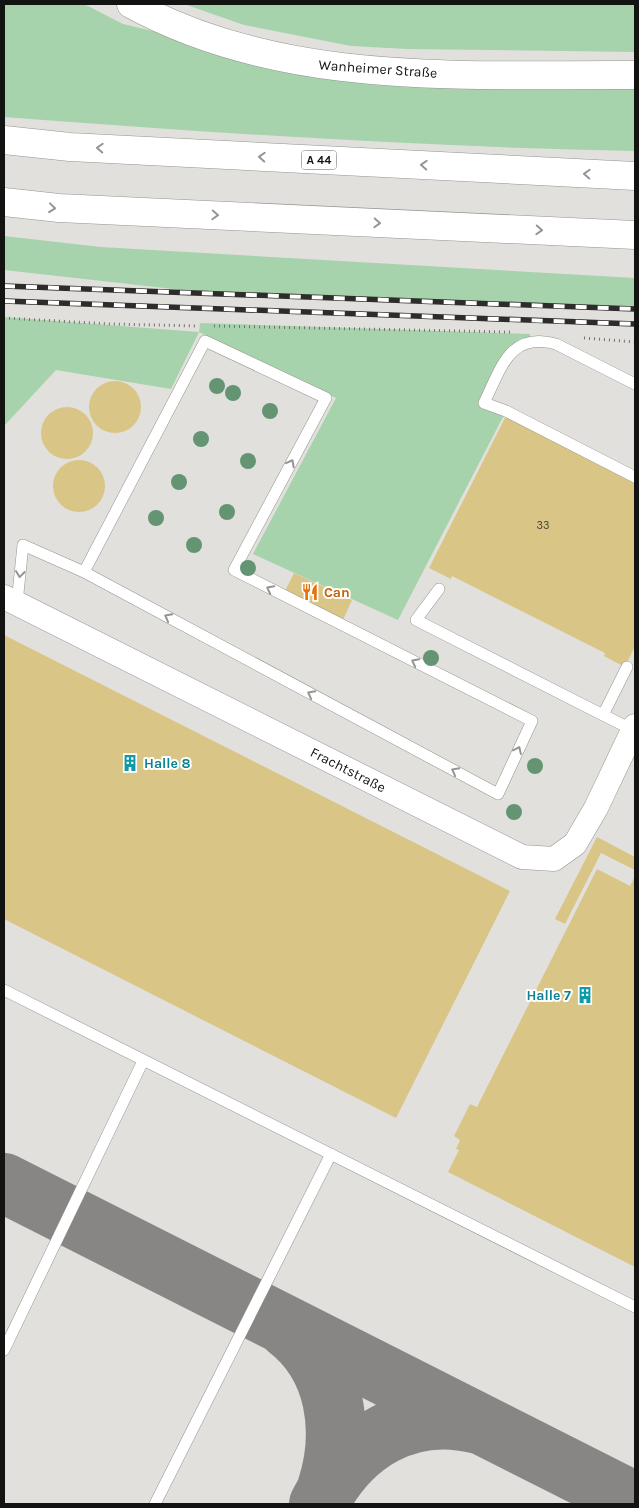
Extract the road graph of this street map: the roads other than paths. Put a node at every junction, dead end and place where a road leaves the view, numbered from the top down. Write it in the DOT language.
graph roads {
  1 [pos="131,4"];
  2 [pos="635,75"];
  3 [pos="4,140"];
  4 [pos="635,176"];
  5 [pos="4,202"];
  6 [pos="635,235"];
  7 [pos="635,384"];
  8 [pos="635,477"];
  9 [pos="84,572"];
  10 [pos="439,589"];
  11 [pos="10,600"];
  12 [pos="627,667"];
  13 [pos="603,715"];
  14 [pos="634,728"];
  15 [pos="4,990"];
  16 [pos="143,1061"];
  17 [pos="331,1154"];
  18 [pos="635,1307"];
  19 [pos="4,1350"];
  20 [pos="155,1504"];
  1 -- 2 [label="main road, Wanheimer Straße"];
  4 -- 3 [label="main road, A 44, one-way"];
  5 -- 6 [label="main road, one-way"];
  7 -- 8 [label="lane"];
  9 -- 9 [label="lane"];
  9 -- 11 [label="lane, one-way"];
  10 -- 13 [label="lane"];
  11 -- 14 [label="street, Frachtstraße"];
  12 -- 13 [label="lane"];
  13 -- 14 [label="lane"];
  15 -- 16 [label="lane"];
  16 -- 17 [label="lane"];
  16 -- 19 [label="lane"];
  17 -- 18 [label="lane"];
  17 -- 20 [label="lane"];
}
